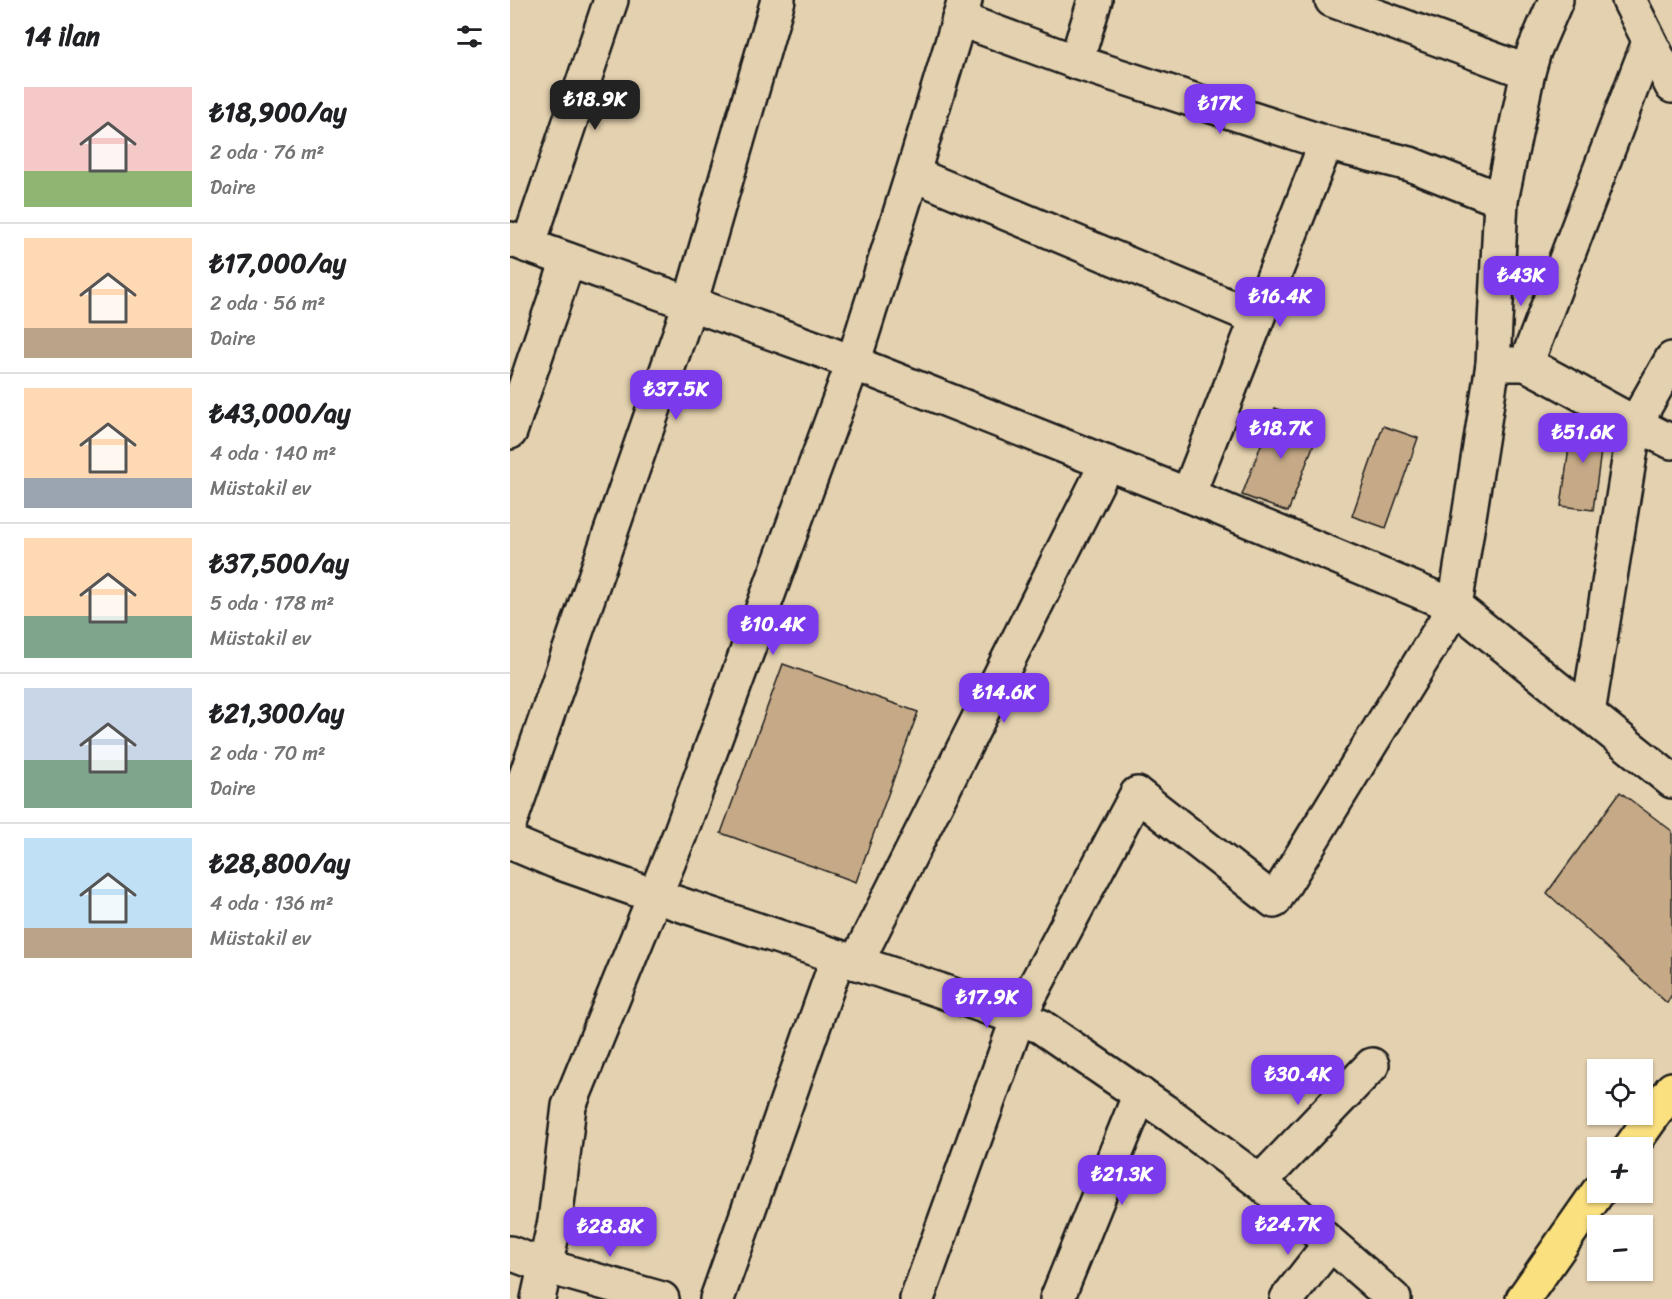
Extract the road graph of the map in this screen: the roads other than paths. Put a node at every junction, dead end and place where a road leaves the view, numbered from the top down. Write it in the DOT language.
graph roads {
  1 [pos="611,0"];
  2 [pos="778,0"];
  3 [pos="1095,0"];
  4 [pos="1332,0"];
  5 [pos="1556,0"];
  6 [pos="1629,0"];
  7 [pos="962,10"];
  8 [pos="1649,42"];
  9 [pos="1076,62"];
  10 [pos="1528,72"];
  11 [pos="1672,86"];
  12 [pos="1326,142"];
  13 [pos="913,174"];
  14 [pos="1501,200"];
  15 [pos="519,242"];
  16 [pos="568,260"];
  17 [pos="690,304"];
  18 [pos="1257,318"];
  19 [pos="1672,360"];
  20 [pos="853,363"];
  21 [pos="1493,364"];
  22 [pos="1526,364"];
  23 [pos="1635,424"];
  24 [pos="510,432"];
  25 [pos="1672,442"];
  26 [pos="1107,463"];
  27 [pos="1188,495"];
  28 [pos="1455,606"];
  29 [pos="1588,713"];
  30 [pos="1672,781"];
  31 [pos="510,822"];
  32 [pos="510,842"];
  33 [pos="655,896"];
  34 [pos="847,960"];
  35 [pos="1018,1018"];
  36 [pos="1372,1065"];
  37 [pos="1672,1089"];
  38 [pos="1140,1094"];
  39 [pos="1638,1137"];
  40 [pos="1260,1182"];
  41 [pos="1591,1203"];
  42 [pos="1330,1244"];
  43 [pos="510,1253"];
  44 [pos="545,1266"];
  45 [pos="538,1299"];
  46 [pos="662,1299"];
  47 [pos="717,1299"];
  48 [pos="917,1299"];
  49 [pos="1057,1299"];
  50 [pos="1287,1299"];
  51 [pos="1394,1299"];
  52 [pos="1523,1299"];
  1 -- 15 [label="street"];
  2 -- 17 [label="street"];
  3 -- 9 [label="street"];
  4 -- 10 [label="street"];
  5 -- 10 [label="street"];
  6 -- 8 [label="street"];
  7 -- 9 [label="street"];
  7 -- 13 [label="street"];
  8 -- 11 [label="street"];
  8 -- 22 [label="street"];
  9 -- 12 [label="street"];
  10 -- 14 [label="street"];
  12 -- 14 [label="street"];
  12 -- 18 [label="street"];
  13 -- 18 [label="street"];
  13 -- 20 [label="street"];
  14 -- 21 [label="street"];
  15 -- 16 [label="street"];
  16 -- 17 [label="street"];
  16 -- 24 [label="street"];
  17 -- 20 [label="street"];
  17 -- 31 [label="street"];
  18 -- 27 [label="street"];
  19 -- 23 [label="street"];
  20 -- 26 [label="street"];
  20 -- 33 [label="street"];
  21 -- 22 [label="street"];
  21 -- 28 [label="street"];
  22 -- 23 [label="street"];
  23 -- 25 [label="street"];
  23 -- 29 [label="street"];
  26 -- 27 [label="street"];
  26 -- 34 [label="street"];
  27 -- 28 [label="street"];
  28 -- 29 [label="street"];
  28 -- 35 [label="street"];
  29 -- 30 [label="street"];
  32 -- 33 [label="street"];
  33 -- 34 [label="street"];
  33 -- 44 [label="street"];
  34 -- 35 [label="street"];
  34 -- 47 [label="street"];
  35 -- 38 [label="street"];
  35 -- 48 [label="street"];
  36 -- 40 [label="street"];
  37 -- 39 [label="main road"];
  38 -- 40 [label="street"];
  38 -- 49 [label="street"];
  40 -- 42 [label="street"];
  41 -- 52 [label="main road"];
  42 -- 50 [label="street"];
  42 -- 51 [label="street"];
  43 -- 44 [label="street"];
  44 -- 45 [label="street"];
  44 -- 46 [label="street"];
}
